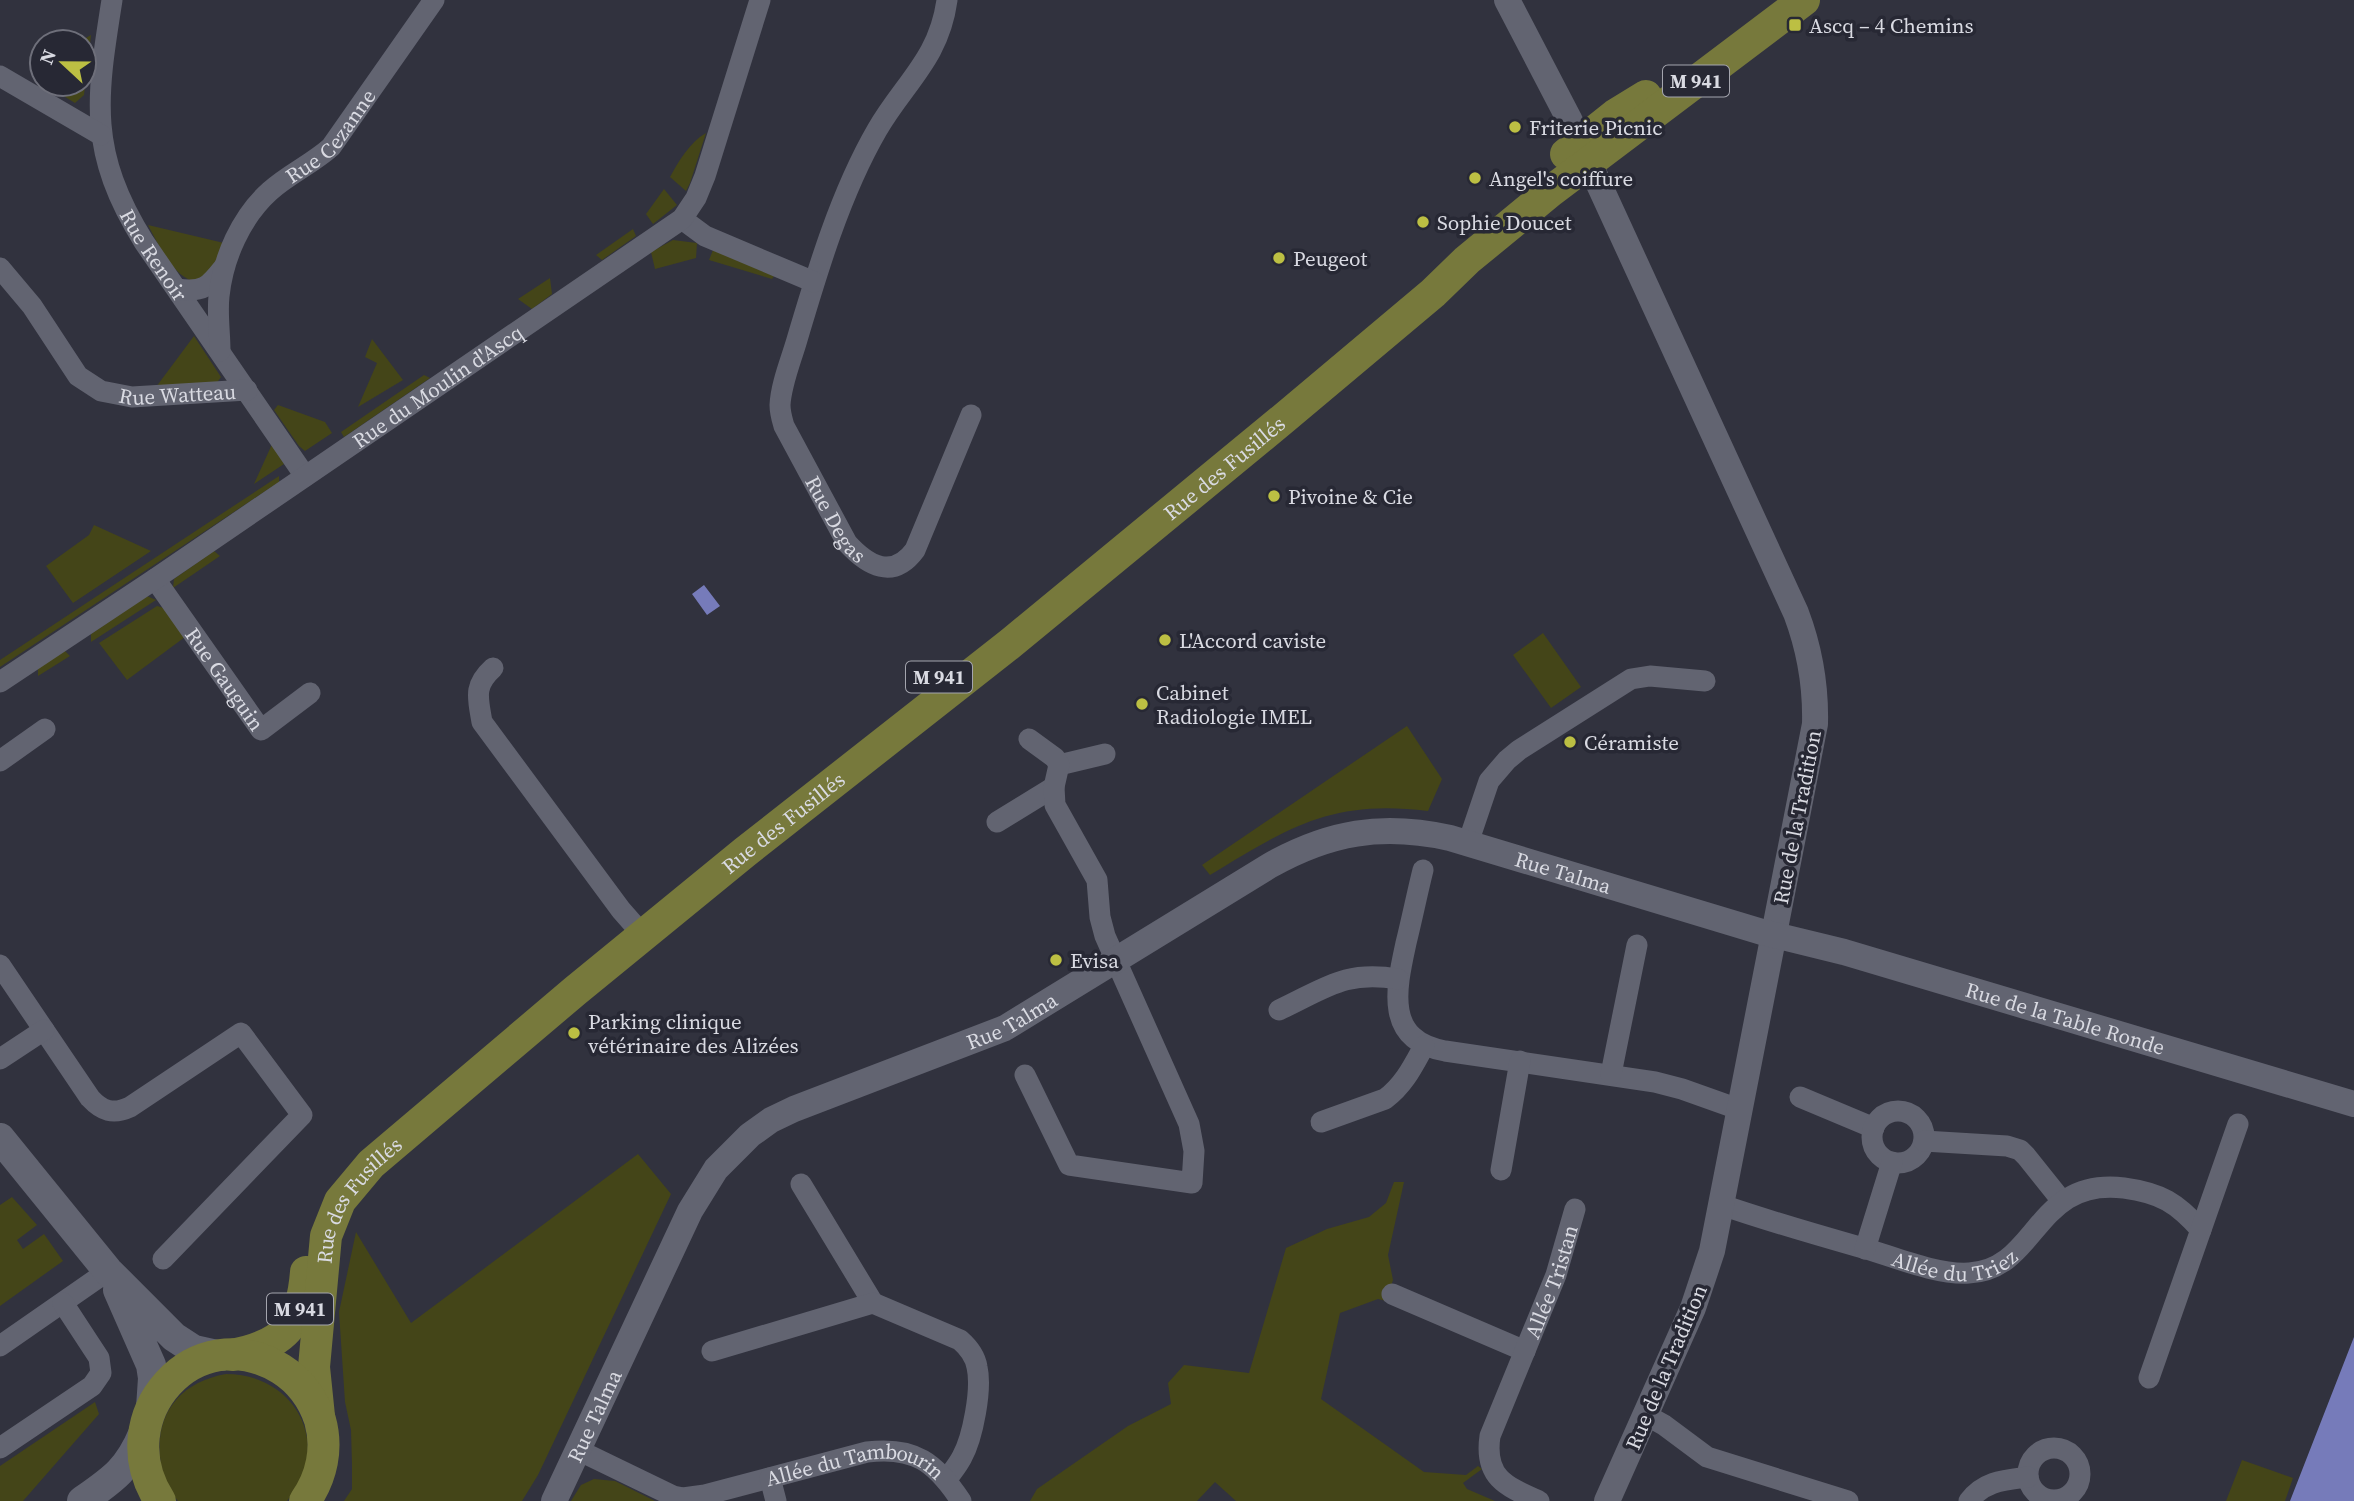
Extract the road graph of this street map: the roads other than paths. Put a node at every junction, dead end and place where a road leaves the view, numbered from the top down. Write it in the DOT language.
graph roads {
  1 [pos="112,0"];
  2 [pos="434,0"];
  3 [pos="760,0"];
  4 [pos="947,0"];
  5 [pos="1507,0"];
  6 [pos="1769,0"];
  7 [pos="1804,0"];
  8 [pos="0,76"];
  9 [pos="101,135"];
  10 [pos="1584,153"];
  11 [pos="682,219"];
  12 [pos="224,267"];
  13 [pos="0,268"];
  14 [pos="814,282"];
  15 [pos="177,289"];
  16 [pos="220,351"];
  17 [pos="247,390"];
  18 [pos="971,415"];
  19 [pos="305,476"];
  20 [pos="155,579"];
  21 [pos="493,668"];
  22 [pos="1704,681"];
  23 [pos="0,682"];
  24 [pos="310,693"];
  25 [pos="45,729"];
  26 [pos="1030,739"];
  27 [pos="1105,754"];
  28 [pos="0,761"];
  29 [pos="1059,765"];
  30 [pos="1054,787"];
  31 [pos="997,822"];
  32 [pos="1468,844"];
  33 [pos="1423,870"];
  34 [pos="637,929"];
  35 [pos="1775,935"];
  36 [pos="1637,945"];
  37 [pos="1116,959"];
  38 [pos="0,965"];
  39 [pos="1398,979"];
  40 [pos="1279,1010"];
  41 [pos="44,1030"];
  42 [pos="1424,1046"];
  43 [pos="0,1059"];
  44 [pos="1520,1061"];
  45 [pos="1611,1074"];
  46 [pos="1025,1075"];
  47 [pos="1800,1097"];
  48 [pos="2354,1104"];
  49 [pos="1741,1110"];
  50 [pos="1321,1122"];
  51 [pos="2238,1124"];
  52 [pos="1874,1128"];
  53 [pos="0,1138"];
  54 [pos="1924,1141"];
  55 [pos="1892,1162"];
  56 [pos="1501,1170"];
  57 [pos="801,1184"];
  58 [pos="2062,1201"];
  59 [pos="1722,1205"];
  60 [pos="1575,1209"];
  61 [pos="2201,1230"];
  62 [pos="1866,1249"];
  63 [pos="163,1259"];
  64 [pos="108,1271"];
  65 [pos="1392,1294"];
  66 [pos="63,1303"];
  67 [pos="873,1303"];
  68 [pos="0,1346"];
  69 [pos="1525,1351"];
  70 [pos="712,1352"];
  71 [pos="227,1356"];
  72 [pos="2149,1378"];
  73 [pos="1646,1415"];
  74 [pos="319,1416"];
  75 [pos="147,1421"];
  76 [pos="0,1448"];
  77 [pos="578,1450"];
  78 [pos="2028,1477"];
  79 [pos="769,1478"];
  80 [pos="947,1479"];
  81 [pos="682,1500"];
  82 [pos="82,1501"];
  83 [pos="160,1501"];
  84 [pos="306,1501"];
  85 [pos="554,1501"];
  86 [pos="776,1501"];
  87 [pos="961,1501"];
  88 [pos="1539,1501"];
  89 [pos="1607,1501"];
  90 [pos="1848,1501"];
  91 [pos="1969,1501"];
  1 -- 9 [label="street, Rue Renoir"];
  2 -- 12 [label="street, Rue Cezanne"];
  3 -- 11 [label="street, Rue du Moulin d'Ascq"];
  4 -- 14 [label="street, Rue Degas"];
  5 -- 10 [label="street, Rue de la Tradition"];
  6 -- 10 [label="main road, Rue des Fusillés / M 941"];
  7 -- 10 [label="main road, Rue des Fusillés / M 941"];
  8 -- 9 [label="street"];
  9 -- 15 [label="street, Rue Renoir"];
  10 -- 34 [label="main road, Rue des Fusillés / M 941"];
  10 -- 35 [label="street, Rue de la Tradition"];
  11 -- 14 [label="street"];
  11 -- 19 [label="street, Rue du Moulin d'Ascq"];
  12 -- 15 [label="street, Rue Cezanne"];
  12 -- 16 [label="street, Rue Cezanne"];
  13 -- 17 [label="street, Rue Watteau"];
  14 -- 18 [label="street, Rue Degas"];
  15 -- 16 [label="street, Rue Renoir"];
  16 -- 17 [label="street, Rue Renoir"];
  17 -- 19 [label="street, Rue Renoir"];
  19 -- 20 [label="street, Rue du Moulin d'Ascq"];
  20 -- 23 [label="street, Rue du Moulin d'Ascq"];
  20 -- 24 [label="street, Rue Gauguin"];
  21 -- 34 [label="street"];
  22 -- 32 [label="street"];
  25 -- 28 [label="street"];
  26 -- 29 [label="street"];
  27 -- 29 [label="street"];
  29 -- 30 [label="street"];
  30 -- 31 [label="street"];
  30 -- 37 [label="street"];
  32 -- 35 [label="street, Rue Talma"];
  32 -- 37 [label="street, Rue Talma"];
  33 -- 39 [label="street"];
  34 -- 71 [label="main road, Rue des Fusillés / M 941"];
  34 -- 74 [label="main road, Rue des Fusillés / M 941"];
  35 -- 48 [label="street, Rue de la Table Ronde"];
  35 -- 49 [label="street, Rue de la Tradition"];
  36 -- 45 [label="street"];
  37 -- 46 [label="street"];
  37 -- 77 [label="street, Rue Talma"];
  38 -- 41 [label="street"];
  39 -- 40 [label="street"];
  39 -- 42 [label="street"];
  41 -- 43 [label="street"];
  41 -- 63 [label="street"];
  42 -- 44 [label="street"];
  42 -- 50 [label="street"];
  44 -- 45 [label="street"];
  44 -- 56 [label="street"];
  45 -- 49 [label="street"];
  47 -- 52 [label="street"];
  49 -- 59 [label="street, Rue de la Tradition"];
  51 -- 61 [label="street"];
  52 -- 54 [label="street"];
  52 -- 55 [label="street"];
  53 -- 64 [label="main road"];
  54 -- 55 [label="street"];
  54 -- 58 [label="street"];
  55 -- 62 [label="street, Allée du Triez"];
  57 -- 67 [label="street"];
  58 -- 61 [label="street, Allée du Triez"];
  58 -- 62 [label="street, Allée du Triez"];
  59 -- 62 [label="street, Allée du Triez"];
  59 -- 73 [label="street, Rue de la Tradition"];
  60 -- 69 [label="street, Allée Tristan"];
  61 -- 72 [label="street"];
  64 -- 66 [label="street"];
  64 -- 71 [label="main road"];
  64 -- 75 [label="main road"];
  65 -- 69 [label="street, Allée Tristan"];
  66 -- 68 [label="street"];
  66 -- 76 [label="street"];
  67 -- 70 [label="street"];
  67 -- 80 [label="street"];
  69 -- 88 [label="street, Allée Tristan"];
  71 -- 74 [label="main road"];
  71 -- 75 [label="main road, Rue des Fusillés"];
  73 -- 89 [label="street, Rue de la Tradition"];
  73 -- 90 [label="street"];
  74 -- 84 [label="main road, Rue des Fusillés"];
  75 -- 82 [label="main road"];
  75 -- 83 [label="main road"];
  77 -- 81 [label="street, Allée du Tambourin"];
  77 -- 85 [label="street, Rue Talma"];
  78 -- 91 [label="street"];
  79 -- 80 [label="street, Allée du Tambourin"];
  79 -- 81 [label="street, Allée du Tambourin"];
  79 -- 86 [label="street"];
  80 -- 87 [label="street, Allée du Tambourin"];
}
